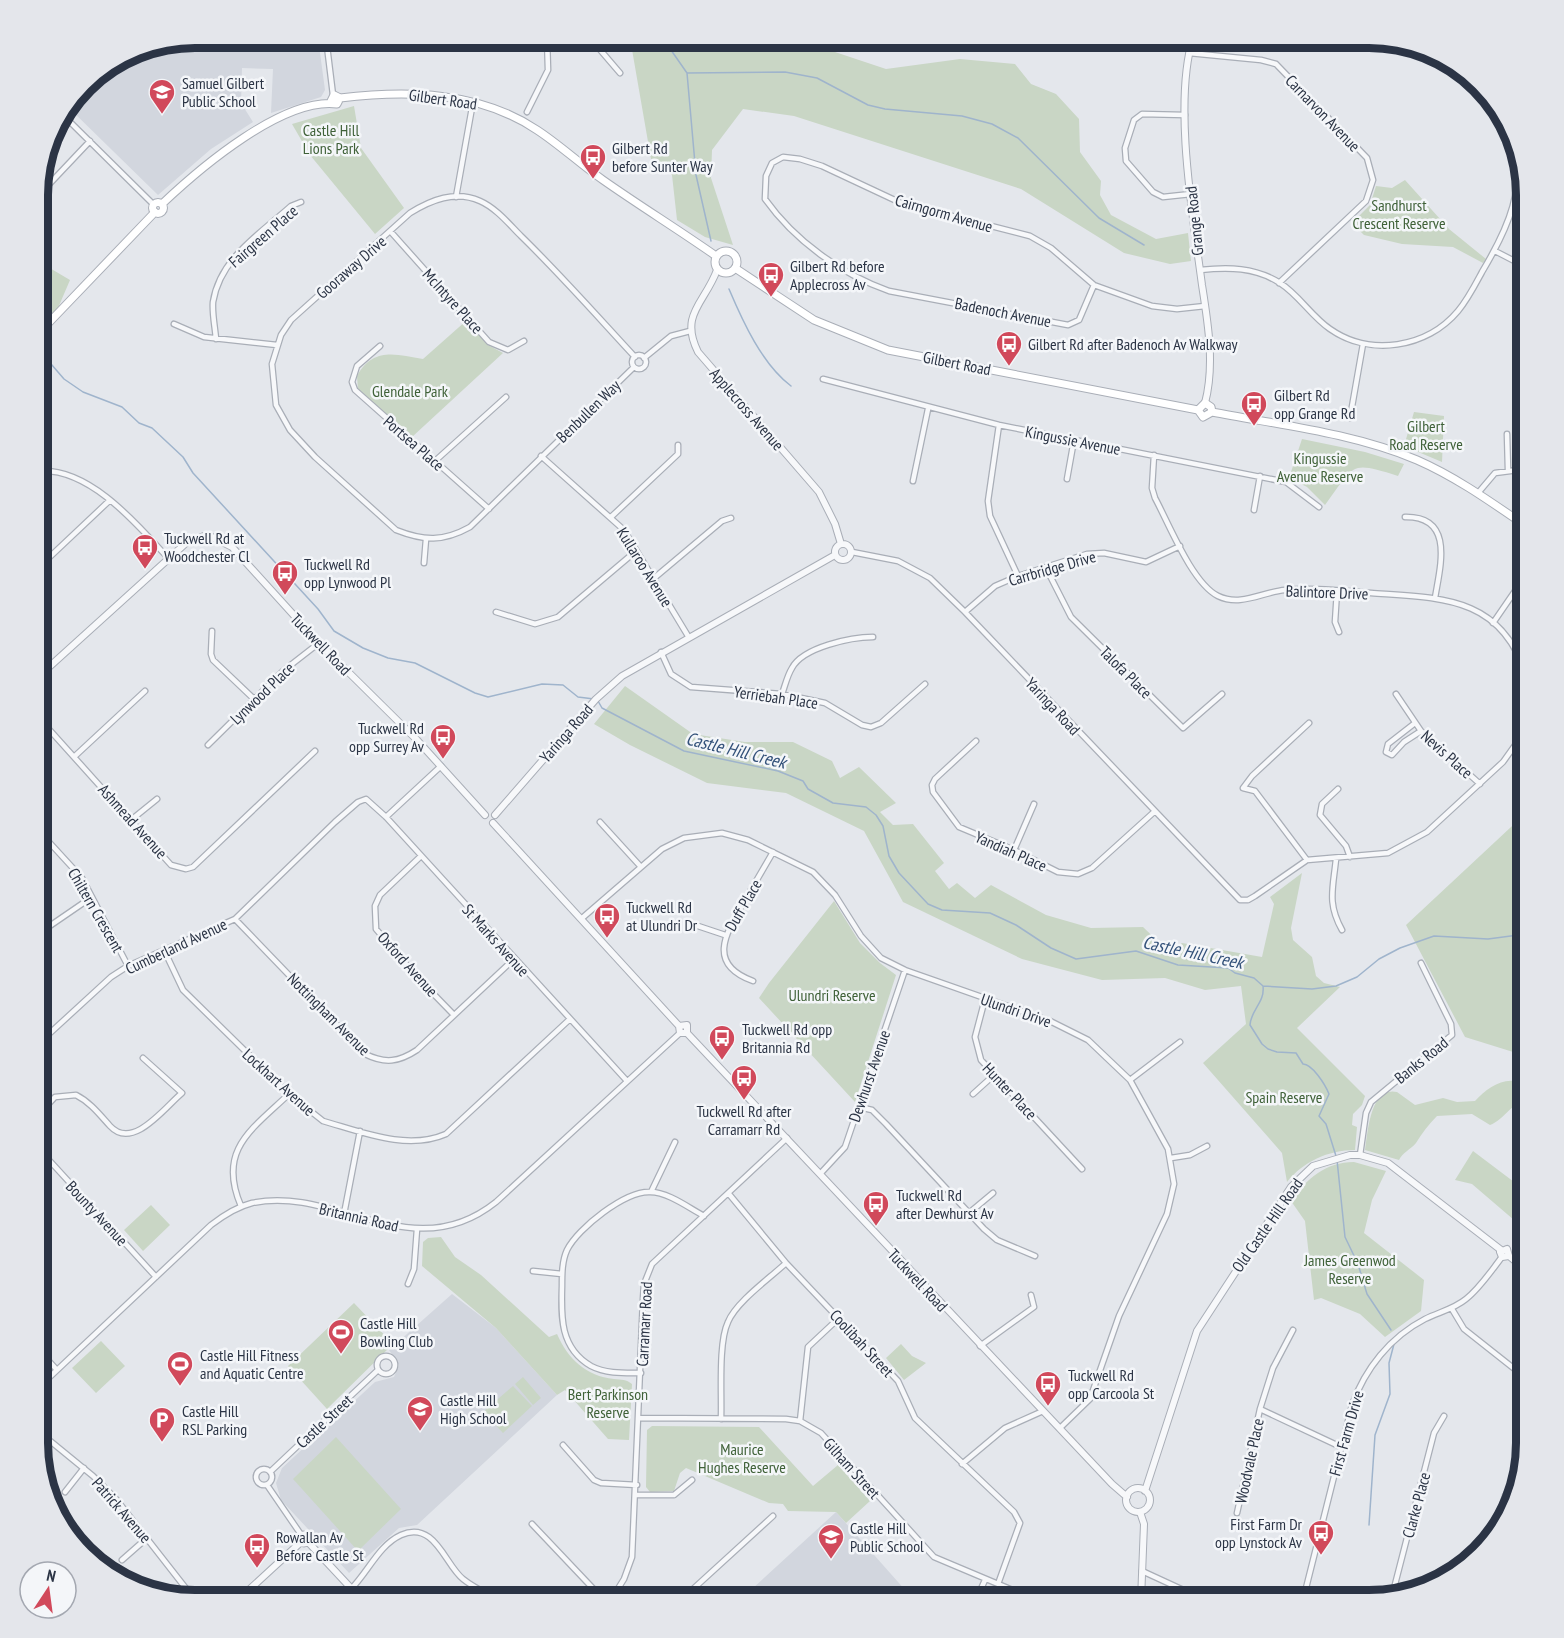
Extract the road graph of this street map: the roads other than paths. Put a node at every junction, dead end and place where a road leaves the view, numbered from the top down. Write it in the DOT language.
graph roads {
  1 [pos="327,48"];
  2 [pos="547,48"];
  3 [pos="599,48"];
  4 [pos="1190,48"];
  5 [pos="1189,53"];
  6 [pos="620,73"];
  7 [pos="334,98"];
  8 [pos="473,102"];
  9 [pos="527,112"];
  10 [pos="1185,115"];
  11 [pos="68,120"];
  12 [pos="90,141"];
  13 [pos="48,185"];
  14 [pos="1516,191"];
  15 [pos="1191,194"];
  16 [pos="456,197"];
  17 [pos="301,202"];
  18 [pos="157,207"];
  19 [pos="391,232"];
  20 [pos="808,246"];
  21 [pos="1495,251"];
  22 [pos="716,256"];
  23 [pos="1516,262"];
  24 [pos="735,268"];
  25 [pos="717,270"];
  26 [pos="1200,270"];
  27 [pos="1280,283"];
  28 [pos="1094,285"];
  29 [pos="1205,306"];
  30 [pos="48,323"];
  31 [pos="174,324"];
  32 [pos="690,331"];
  33 [pos="216,339"];
  34 [pos="524,341"];
  35 [pos="1363,344"];
  36 [pos="277,345"];
  37 [pos="381,346"];
  38 [pos="635,357"];
  39 [pos="645,358"];
  40 [pos="634,367"];
  41 [pos="823,379"];
  42 [pos="506,397"];
  43 [pos="1205,403"];
  44 [pos="928,409"];
  45 [pos="1198,410"];
  46 [pos="1212,412"];
  47 [pos="1350,418"];
  48 [pos="999,425"];
  49 [pos="1507,434"];
  50 [pos="1074,440"];
  51 [pos="678,445"];
  52 [pos="541,456"];
  53 [pos="1154,456"];
  54 [pos="435,460"];
  55 [pos="1508,470"];
  56 [pos="1516,470"];
  57 [pos="48,472"];
  58 [pos="1260,476"];
  59 [pos="1067,478"];
  60 [pos="913,481"];
  61 [pos="1478,493"];
  62 [pos="109,501"];
  63 [pos="1318,507"];
  64 [pos="489,509"];
  65 [pos="1254,510"];
  66 [pos="611,517"];
  67 [pos="1405,517"];
  68 [pos="731,518"];
  69 [pos="1516,519"];
  70 [pos="426,539"];
  71 [pos="841,544"];
  72 [pos="1180,546"];
  73 [pos="636,551"];
  74 [pos="852,552"];
  75 [pos="835,555"];
  76 [pos="168,558"];
  77 [pos="48,559"];
  78 [pos="424,563"];
  79 [pos="1046,568"];
  80 [pos="1018,576"];
  81 [pos="653,579"];
  82 [pos="1337,591"];
  83 [pos="1515,591"];
  84 [pos="1435,598"];
  85 [pos="496,612"];
  86 [pos="966,612"];
  87 [pos="1493,623"];
  88 [pos="212,631"];
  89 [pos="1339,632"];
  90 [pos="688,636"];
  91 [pos="873,637"];
  92 [pos="319,643"];
  93 [pos="1516,649"];
  94 [pos="661,652"];
  95 [pos="48,668"];
  96 [pos="925,684"];
  97 [pos="145,691"];
  98 [pos="782,694"];
  99 [pos="1222,694"];
  100 [pos="1396,694"];
  101 [pos="255,700"];
  102 [pos="1309,723"];
  103 [pos="1415,723"];
  104 [pos="48,728"];
  105 [pos="1421,731"];
  106 [pos="976,741"];
  107 [pos="1516,744"];
  108 [pos="208,745"];
  109 [pos="315,751"];
  110 [pos="75,756"];
  111 [pos="441,766"];
  112 [pos="1480,784"];
  113 [pos="1338,789"];
  114 [pos="157,799"];
  115 [pos="366,799"];
  116 [pos="1034,804"];
  117 [pos="1154,812"];
  118 [pos="386,817"];
  119 [pos="494,819"];
  120 [pos="131,820"];
  121 [pos="600,822"];
  122 [pos="48,841"];
  123 [pos="1014,850"];
  124 [pos="773,852"];
  125 [pos="421,856"];
  126 [pos="1350,857"];
  127 [pos="1336,859"];
  128 [pos="1307,860"];
  129 [pos="641,867"];
  130 [pos="92,897"];
  131 [pos="235,919"];
  132 [pos="581,919"];
  133 [pos="698,926"];
  134 [pos="48,927"];
  135 [pos="1342,930"];
  136 [pos="725,935"];
  137 [pos="165,952"];
  138 [pos="514,959"];
  139 [pos="1421,963"];
  140 [pos="128,966"];
  141 [pos="905,970"];
  142 [pos="753,981"];
  143 [pos="985,999"];
  144 [pos="453,1014"];
  145 [pos="570,1019"];
  146 [pos="682,1031"];
  147 [pos="48,1035"];
  148 [pos="1180,1042"];
  149 [pos="143,1058"];
  150 [pos="994,1074"];
  151 [pos="627,1080"];
  152 [pos="1130,1080"];
  153 [pos="288,1094"];
  154 [pos="973,1094"];
  155 [pos="48,1104"];
  156 [pos="859,1107"];
  157 [pos="360,1131"];
  158 [pos="787,1138"];
  159 [pos="675,1142"];
  160 [pos="1207,1146"];
  161 [pos="225,1152"];
  162 [pos="234,1154"];
  163 [pos="1360,1155"];
  164 [pos="1171,1158"];
  165 [pos="48,1159"];
  166 [pos="1082,1169"];
  167 [pos="820,1174"];
  168 [pos="651,1192"];
  169 [pos="993,1193"];
  170 [pos="729,1194"];
  171 [pos="241,1206"];
  172 [pos="969,1213"];
  173 [pos="344,1214"];
  174 [pos="704,1216"];
  175 [pos="417,1229"];
  176 [pos="1504,1255"];
  177 [pos="1035,1256"];
  178 [pos="786,1263"];
  179 [pos="1516,1263"];
  180 [pos="533,1271"];
  181 [pos="562,1274"];
  182 [pos="156,1277"];
  183 [pos="408,1284"];
  184 [pos="1031,1295"];
  185 [pos="1452,1309"];
  186 [pos="839,1318"];
  187 [pos="1293,1330"];
  188 [pos="980,1346"];
  189 [pos="48,1360"];
  190 [pos="1516,1369"];
  191 [pos="57,1370"];
  192 [pos="378,1370"];
  193 [pos="641,1373"];
  194 [pos="48,1379"];
  195 [pos="1260,1409"];
  196 [pos="1043,1411"];
  197 [pos="1444,1416"];
  198 [pos="639,1418"];
  199 [pos="721,1419"];
  200 [pos="800,1421"];
  201 [pos="1060,1428"];
  202 [pos="48,1439"];
  203 [pos="563,1445"];
  204 [pos="1341,1447"];
  205 [pos="962,1464"];
  206 [pos="84,1468"];
  207 [pos="270,1472"];
  208 [pos="692,1480"];
  209 [pos="267,1485"];
  210 [pos="637,1485"];
  211 [pos="1145,1491"];
  212 [pos="65,1492"];
  213 [pos="636,1495"];
  214 [pos="1127,1497"];
  215 [pos="1140,1512"];
  216 [pos="1237,1513"];
  217 [pos="773,1516"];
  218 [pos="532,1524"];
  219 [pos="147,1538"];
  220 [pos="303,1540"];
  221 [pos="122,1560"];
  222 [pos="1142,1571"];
  223 [pos="985,1580"];
  224 [pos="998,1584"];
  225 [pos="351,1588"];
  226 [pos="1394,1588"];
  227 [pos="187,1590"];
  228 [pos="249,1590"];
  229 [pos="482,1590"];
  230 [pos="595,1590"];
  231 [pos="619,1590"];
  232 [pos="692,1590"];
  233 [pos="980,1590"];
  234 [pos="1012,1590"];
  235 [pos="1141,1590"];
  236 [pos="1183,1590"];
  237 [pos="1305,1590"];
  1 -- 7 [label="street"];
  2 -- 9 [label="street"];
  3 -- 6 [label="street"];
  4 -- 5 [label="street, Grange Road"];
  5 -- 10 [label="street, Grange Road"];
  5 -- 27 [label="street, Carnarvon Avenue"];
  7 -- 8 [label="main road, Gilbert Road"];
  7 -- 18 [label="main road, Gilbert Road"];
  8 -- 16 [label="street"];
  8 -- 22 [label="main road, Gilbert Road"];
  10 -- 15 [label="street, Grange Road"];
  10 -- 15 [label="street"];
  11 -- 12 [label="street"];
  12 -- 13 [label="street"];
  12 -- 18 [label="street"];
  14 -- 21 [label="street"];
  15 -- 26 [label="street, Grange Road"];
  16 -- 19 [label="street, Gooraway Drive"];
  16 -- 38 [label="street, Gooraway Drive"];
  17 -- 33 [label="street, Fairgreen Place"];
  18 -- 30 [label="main road, Gilbert Road"];
  19 -- 34 [label="street, McIntyre Place"];
  19 -- 36 [label="street, Gooraway Drive"];
  20 -- 28 [label="street, Badenoch Avenue"];
  20 -- 28 [label="street, Cairngorm Avenue"];
  21 -- 23 [label="street"];
  21 -- 35 [label="street"];
  22 -- 24 [label="main road"];
  22 -- 25 [label="main road"];
  24 -- 25 [label="main road"];
  24 -- 45 [label="main road, Gilbert Road"];
  25 -- 32 [label="street"];
  26 -- 27 [label="street"];
  26 -- 29 [label="street, Grange Road"];
  27 -- 35 [label="street"];
  28 -- 29 [label="street, Cairngorm Avenue"];
  29 -- 43 [label="street, Grange Road"];
  31 -- 33 [label="street"];
  32 -- 39 [label="street"];
  32 -- 71 [label="street, Applecross Avenue"];
  33 -- 36 [label="street"];
  35 -- 47 [label="street"];
  36 -- 70 [label="street, Gooraway Drive"];
  37 -- 54 [label="street, Portsea Place"];
  38 -- 39 [label="street"];
  38 -- 40 [label="street"];
  39 -- 40 [label="street, Benbullen Way"];
  40 -- 52 [label="street, Benbullen Way"];
  41 -- 44 [label="street, Kingussie Avenue"];
  42 -- 54 [label="street"];
  43 -- 45 [label="main road"];
  43 -- 46 [label="main road"];
  44 -- 48 [label="street, Kingussie Avenue"];
  44 -- 60 [label="street"];
  45 -- 46 [label="main road, Gilbert Road"];
  46 -- 61 [label="main road"];
  48 -- 50 [label="street, Kingussie Avenue"];
  48 -- 80 [label="street"];
  49 -- 55 [label="street"];
  50 -- 53 [label="street, Kingussie Avenue"];
  50 -- 59 [label="street"];
  51 -- 66 [label="street"];
  52 -- 64 [label="street, Gooraway Drive"];
  52 -- 66 [label="street, Kullaroo Avenue"];
  53 -- 58 [label="street, Kingussie Avenue"];
  53 -- 72 [label="street, Balintore Drive"];
  54 -- 64 [label="street, Portsea Place"];
  55 -- 56 [label="street"];
  55 -- 61 [label="street"];
  57 -- 62 [label="street"];
  58 -- 63 [label="street, Kingussie Avenue"];
  58 -- 65 [label="street"];
  61 -- 69 [label="main road"];
  62 -- 76 [label="street"];
  62 -- 77 [label="street"];
  64 -- 70 [label="street, Gooraway Drive"];
  66 -- 73 [label="street, Kullaroo Avenue"];
  67 -- 84 [label="street"];
  68 -- 81 [label="street"];
  70 -- 78 [label="street"];
  71 -- 74 [label="street"];
  71 -- 75 [label="street"];
  72 -- 79 [label="street, Carrbridge Drive"];
  72 -- 82 [label="street, Balintore Drive"];
  73 -- 81 [label="street, Kullaroo Avenue"];
  73 -- 85 [label="street"];
  74 -- 75 [label="street"];
  74 -- 86 [label="street, Yaringa Road"];
  75 -- 90 [label="street, Yaringa Road"];
  76 -- 92 [label="street, Tuckwell Road"];
  76 -- 95 [label="street, Tuckwell Road"];
  79 -- 80 [label="street, Carrbridge Drive"];
  79 -- 99 [label="street, Talofa Place"];
  80 -- 86 [label="street, Carrbridge Drive"];
  81 -- 90 [label="street, Kullaroo Avenue"];
  82 -- 84 [label="street, Balintore Drive"];
  82 -- 89 [label="street"];
  83 -- 87 [label="street"];
  84 -- 87 [label="street, Balintore Drive"];
  86 -- 117 [label="street, Yaringa Road"];
  87 -- 93 [label="street, Balintore Drive"];
  88 -- 101 [label="street"];
  90 -- 94 [label="street, Yaringa Road"];
  91 -- 98 [label="street"];
  92 -- 101 [label="street, Lynwood Place"];
  92 -- 111 [label="street, Tuckwell Road"];
  94 -- 98 [label="street, Yerriebah Place"];
  94 -- 119 [label="street, Yaringa Road"];
  96 -- 98 [label="street, Yerriebah Place"];
  97 -- 110 [label="street"];
  100 -- 103 [label="street, Nevis Place"];
  101 -- 108 [label="street, Lynwood Place"];
  102 -- 128 [label="street"];
  103 -- 105 [label="street, Nevis Place"];
  103 -- 105 [label="street"];
  104 -- 110 [label="street, Ashmead Avenue"];
  105 -- 112 [label="street, Nevis Place"];
  106 -- 123 [label="street, Yandiah Place"];
  107 -- 112 [label="street"];
  109 -- 120 [label="street, Ashmead Avenue"];
  110 -- 120 [label="street, Ashmead Avenue"];
  111 -- 118 [label="street"];
  111 -- 119 [label="street, Tuckwell Road"];
  112 -- 126 [label="street"];
  113 -- 126 [label="street"];
  114 -- 120 [label="street"];
  115 -- 118 [label="street, St Marks Avenue"];
  115 -- 131 [label="street, Cumberland Avenue"];
  116 -- 123 [label="street"];
  117 -- 123 [label="street, Yandiah Place"];
  117 -- 128 [label="street, Yaringa Road"];
  118 -- 125 [label="street, St Marks Avenue"];
  119 -- 132 [label="street, Tuckwell Road"];
  121 -- 129 [label="street"];
  122 -- 130 [label="street, Chiltern Crescent"];
  124 -- 129 [label="street, Ulundri Drive"];
  124 -- 136 [label="street, Duff Place"];
  124 -- 141 [label="street, Ulundri Drive"];
  125 -- 138 [label="street, St Marks Avenue"];
  125 -- 144 [label="street, Oxford Avenue"];
  126 -- 127 [label="street"];
  127 -- 128 [label="street"];
  127 -- 135 [label="street"];
  129 -- 132 [label="street, Ulundri Drive"];
  130 -- 134 [label="street"];
  130 -- 140 [label="street, Chiltern Crescent"];
  131 -- 137 [label="street, Cumberland Avenue"];
  131 -- 144 [label="street, Nottingham Avenue"];
  132 -- 146 [label="street, Tuckwell Road"];
  133 -- 136 [label="street"];
  136 -- 142 [label="street, Duff Place"];
  137 -- 140 [label="street, Cumberland Avenue"];
  137 -- 153 [label="street, Lockhart Avenue"];
  138 -- 144 [label="street, Nottingham Avenue"];
  138 -- 145 [label="street, St Marks Avenue"];
  139 -- 163 [label="street, Banks Road"];
  140 -- 147 [label="street, Cumberland Avenue"];
  141 -- 143 [label="street, Ulundri Drive"];
  141 -- 156 [label="street, Dewhurst Avenue"];
  143 -- 150 [label="street, Hunter Place"];
  143 -- 152 [label="street, Ulundri Drive"];
  145 -- 151 [label="street, St Marks Avenue"];
  145 -- 157 [label="street, Lockhart Avenue"];
  146 -- 151 [label="street, Britannia Road"];
  146 -- 158 [label="street, Tuckwell Road"];
  148 -- 152 [label="street"];
  149 -- 155 [label="street"];
  150 -- 154 [label="street"];
  150 -- 166 [label="street, Hunter Place"];
  151 -- 175 [label="street, Britannia Road"];
  152 -- 164 [label="street, Ulundri Drive"];
  153 -- 157 [label="street, Lockhart Avenue"];
  153 -- 162 [label="street"];
  156 -- 167 [label="street, Dewhurst Avenue"];
  156 -- 172 [label="street"];
  157 -- 173 [label="street"];
  158 -- 167 [label="street, Tuckwell Road"];
  158 -- 170 [label="street, Carramarr Road"];
  159 -- 168 [label="street"];
  160 -- 164 [label="street"];
  161 -- 162 [label="street"];
  162 -- 171 [label="street"];
  163 -- 176 [label="street, Old Castle Hill Road"];
  163 -- 211 [label="street, Old Castle Hill Road"];
  164 -- 201 [label="street, Ulundri Drive"];
  165 -- 182 [label="street, Bounty Avenue"];
  167 -- 188 [label="street, Tuckwell Road"];
  168 -- 174 [label="street"];
  168 -- 181 [label="street"];
  169 -- 172 [label="street"];
  170 -- 174 [label="street, Carramarr Road"];
  170 -- 178 [label="street, Coolibah Street"];
  171 -- 173 [label="street, Britannia Road"];
  171 -- 182 [label="street, Britannia Road"];
  172 -- 177 [label="street"];
  173 -- 175 [label="street, Britannia Road"];
  174 -- 193 [label="street, Carramarr Road"];
  175 -- 183 [label="street"];
  176 -- 179 [label="street, Old Castle Hill Road"];
  176 -- 185 [label="street, First Farm Drive"];
  178 -- 186 [label="street, Coolibah Street"];
  178 -- 199 [label="street"];
  180 -- 181 [label="street"];
  181 -- 193 [label="street"];
  182 -- 191 [label="street, Britannia Road"];
  184 -- 188 [label="street"];
  185 -- 190 [label="street"];
  185 -- 204 [label="street, First Farm Drive"];
  186 -- 200 [label="street"];
  186 -- 205 [label="street, Coolibah Street"];
  187 -- 195 [label="street, Woodvale Place"];
  188 -- 196 [label="street, Tuckwell Road"];
  189 -- 191 [label="street"];
  191 -- 194 [label="street, Britannia Road"];
  192 -- 207 [label="street, Castle Street"];
  193 -- 198 [label="street, Carramarr Road"];
  195 -- 204 [label="street, Woodvale Place"];
  195 -- 216 [label="street, Woodvale Place"];
  196 -- 201 [label="street, Tuckwell Road"];
  196 -- 205 [label="street"];
  197 -- 226 [label="street, Clarke Place"];
  198 -- 199 [label="street"];
  198 -- 210 [label="street, Carramarr Road"];
  199 -- 200 [label="street"];
  200 -- 223 [label="street, Gilham Street"];
  201 -- 214 [label="street, Tuckwell Road"];
  202 -- 206 [label="street, Patrick Avenue"];
  203 -- 210 [label="street"];
  204 -- 237 [label="street, First Farm Drive"];
  205 -- 224 [label="street, Coolibah Street"];
  206 -- 212 [label="street"];
  206 -- 219 [label="street, Patrick Avenue"];
  207 -- 209 [label="street"];
  207 -- 209 [label="street"];
  208 -- 213 [label="street"];
  209 -- 220 [label="street"];
  210 -- 213 [label="street, Carramarr Road"];
  211 -- 214 [label="street"];
  211 -- 215 [label="street"];
  213 -- 231 [label="street, Carramarr Road"];
  214 -- 215 [label="street"];
  215 -- 222 [label="street"];
  217 -- 232 [label="street"];
  218 -- 230 [label="street"];
  219 -- 221 [label="street"];
  219 -- 227 [label="street, Patrick Avenue"];
  220 -- 225 [label="street"];
  220 -- 228 [label="street"];
  222 -- 235 [label="street"];
  222 -- 236 [label="street"];
  223 -- 224 [label="street, Gilham Street"];
  223 -- 233 [label="street"];
  224 -- 234 [label="street, Gilham Street"];
  225 -- 229 [label="street"];
}
